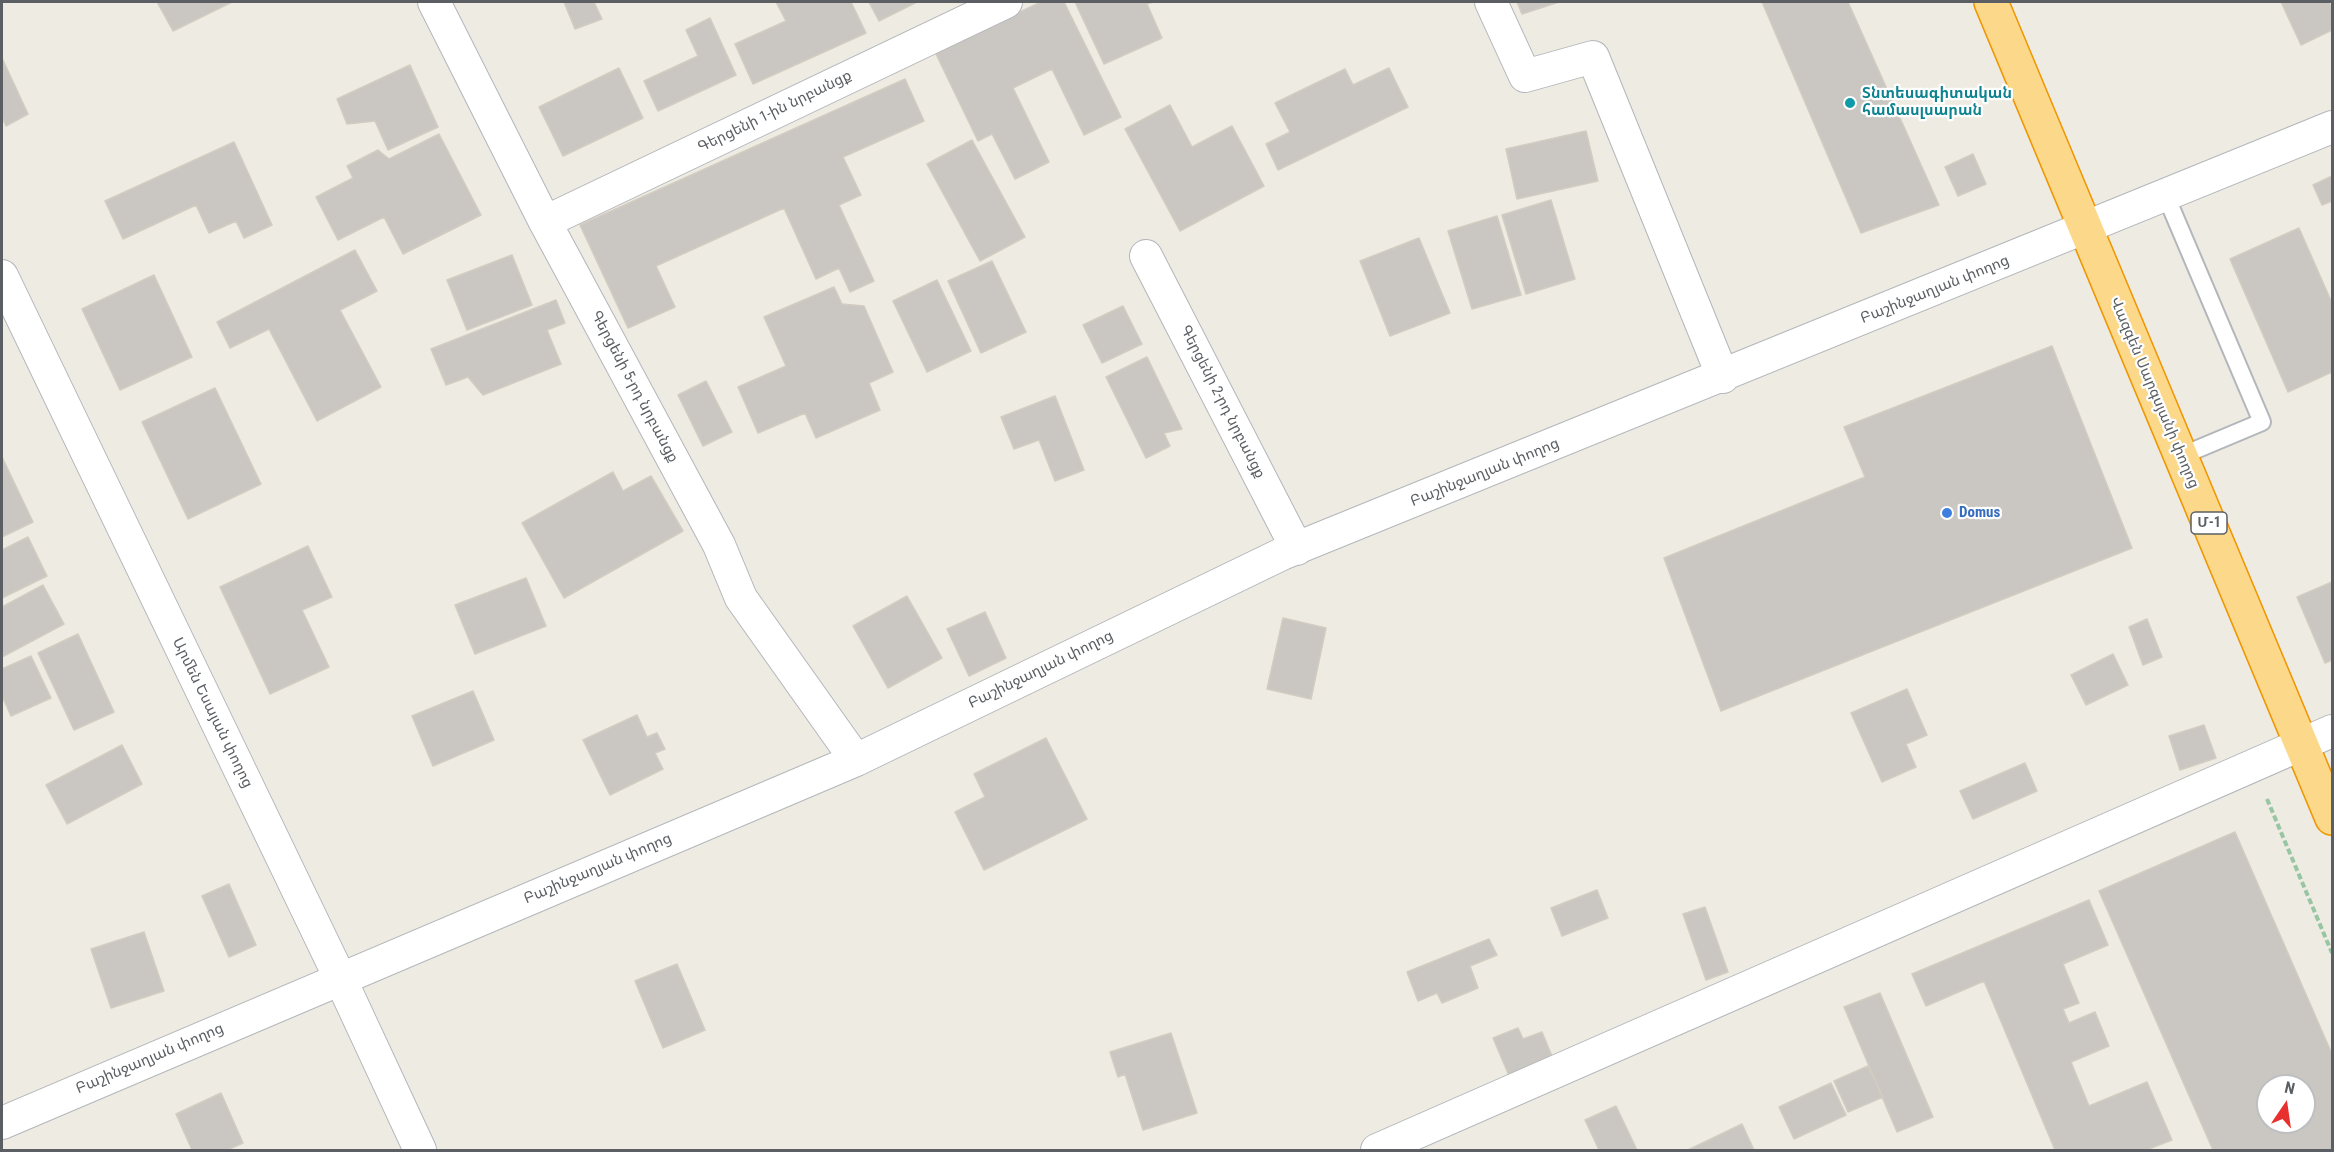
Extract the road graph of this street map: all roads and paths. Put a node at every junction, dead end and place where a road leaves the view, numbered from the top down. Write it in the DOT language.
graph roads {
  1 [pos="434,2"];
  2 [pos="1006,2"];
  3 [pos="1491,2"];
  4 [pos="1991,2"];
  5 [pos="2332,128"];
  6 [pos="2166,196"];
  7 [pos="545,222"];
  8 [pos="2085,229"];
  9 [pos="1146,256"];
  10 [pos="2,276"];
  11 [pos="1723,377"];
  12 [pos="2181,456"];
  13 [pos="1298,549"];
  14 [pos="2332,731"];
  15 [pos="2302,745"];
  16 [pos="856,760"];
  17 [pos="2253,766"];
  18 [pos="2332,818"];
  19 [pos="2332,953"];
  20 [pos="340,978"];
  21 [pos="2,1123"];
  22 [pos="420,1150"];
  23 [pos="1377,1150"];
  1 -- 7 [label="street, Գերցենի 5-րդ նրբանցք"];
  2 -- 7 [label="street, Գերցենի 1-ին նրբանցք"];
  3 -- 11 [label="street"];
  4 -- 8 [label="highway, Վազգեն Սարգսյանի փողոց / Մ-1"];
  5 -- 6 [label="street, Բաշինջաղյան փողոց"];
  6 -- 8 [label="street, Բաշինջաղյան փողոց"];
  6 -- 12 [label="lane"];
  7 -- 16 [label="street, Գերցենի 5-րդ նրբանցք"];
  8 -- 11 [label="street, Բաշինջաղյան փողոց"];
  8 -- 12 [label="highway, Վազգեն Սարգսյանի փողոց / Մ-1"];
  9 -- 13 [label="street, Գերցենի 2-րդ նրբանցք"];
  10 -- 20 [label="street, Արմեն Եսայան փողոց"];
  11 -- 13 [label="street, Բաշինջաղյան փողոց"];
  12 -- 15 [label="highway, Վազգեն Սարգսյանի փողոց / Մ-1"];
  13 -- 16 [label="street, Բաշինջաղյան փողոց"];
  14 -- 15 [label="street"];
  15 -- 17 [label="street"];
  15 -- 18 [label="highway, Վազգեն Սարգսյանի փողոց / Մ-1"];
  16 -- 20 [label="street, Բաշինջաղյան փողոց"];
  17 -- 19 [label="path"];
  17 -- 23 [label="street"];
  20 -- 21 [label="street, Բաշինջաղյան փողոց"];
  20 -- 22 [label="street, Արմեն Եսայան փողոց"];
}
